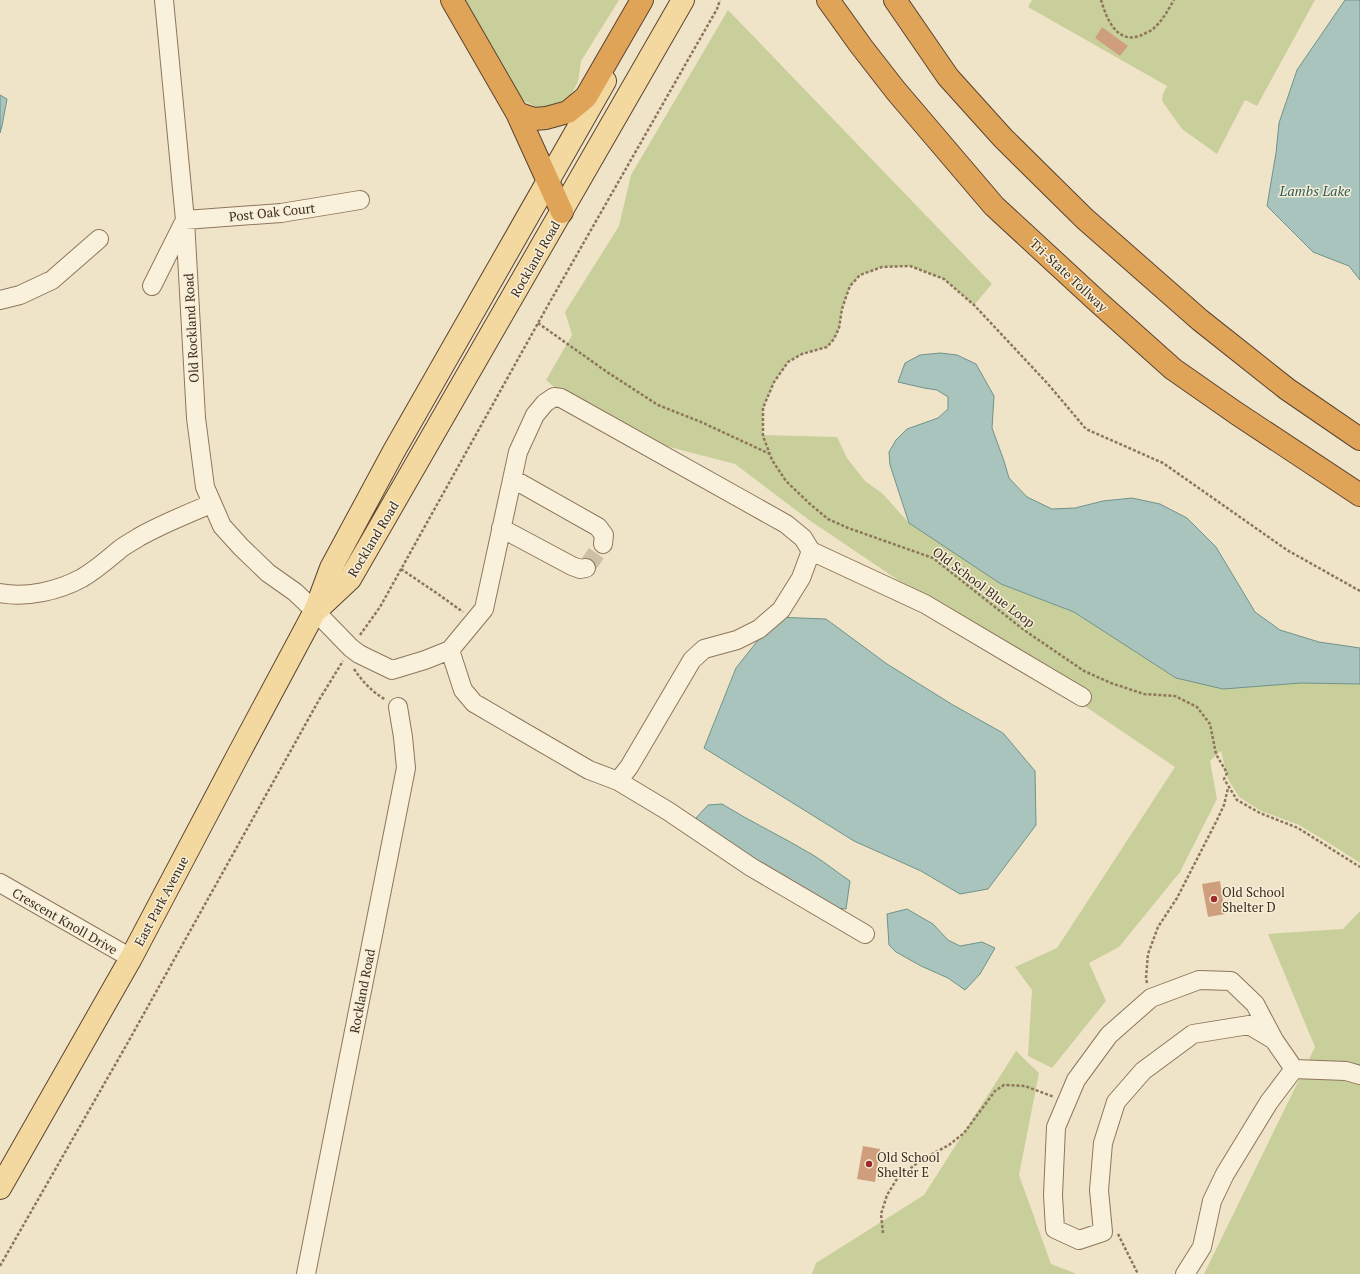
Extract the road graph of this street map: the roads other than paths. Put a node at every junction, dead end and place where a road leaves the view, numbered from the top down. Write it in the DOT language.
graph roads {
  1 [pos="164,0"];
  2 [pos="452,0"];
  3 [pos="642,0"];
  4 [pos="651,0"];
  5 [pos="683,0"];
  6 [pos="828,0"];
  7 [pos="895,0"];
  8 [pos="517,113"];
  9 [pos="548,182"];
  10 [pos="360,200"];
  11 [pos="562,212"];
  12 [pos="185,220"];
  13 [pos="98,239"];
  14 [pos="152,286"];
  15 [pos="0,300"];
  16 [pos="1360,439"];
  17 [pos="513,479"];
  18 [pos="1360,495"];
  19 [pos="211,504"];
  20 [pos="501,528"];
  21 [pos="603,544"];
  22 [pos="811,551"];
  23 [pos="586,568"];
  24 [pos="0,593"];
  25 [pos="315,611"];
  26 [pos="450,650"];
  27 [pos="1082,697"];
  28 [pos="398,707"];
  29 [pos="618,781"];
  30 [pos="0,883"];
  31 [pos="865,934"];
  32 [pos="131,958"];
  33 [pos="1274,1040"];
  34 [pos="1294,1069"];
  35 [pos="1360,1076"];
  36 [pos="0,1188"];
  37 [pos="306,1274"];
  38 [pos="1185,1274"];
  1 -- 12 [label="street, Old Rockland Road"];
  2 -- 8 [label="highway"];
  3 -- 8 [label="highway"];
  4 -- 9 [label="main road, Rockland Road"];
  5 -- 11 [label="main road, Rockland Road"];
  6 -- 18 [label="highway, Tri-State Tollway"];
  7 -- 16 [label="highway"];
  8 -- 9 [label="highway"];
  9 -- 11 [label="highway"];
  9 -- 25 [label="main road, Rockland Road"];
  10 -- 12 [label="street, Post Oak Court"];
  11 -- 25 [label="main road, Rockland Road"];
  12 -- 14 [label="street"];
  12 -- 19 [label="street, Old Rockland Road"];
  13 -- 15 [label="street"];
  17 -- 20 [label="street"];
  17 -- 21 [label="street"];
  17 -- 22 [label="street"];
  19 -- 24 [label="street"];
  19 -- 25 [label="street, Old Rockland Road"];
  20 -- 23 [label="street"];
  20 -- 26 [label="street"];
  22 -- 27 [label="street"];
  22 -- 29 [label="street"];
  25 -- 26 [label="street, Old Rockland Road"];
  25 -- 32 [label="main road, East Park Avenue"];
  26 -- 29 [label="street"];
  28 -- 37 [label="street, Rockland Road"];
  29 -- 31 [label="street"];
  30 -- 32 [label="street, Crescent Knoll Drive"];
  32 -- 36 [label="main road, East Park Avenue"];
  33 -- 33 [label="street"];
  33 -- 34 [label="street"];
  34 -- 35 [label="street"];
  34 -- 38 [label="street"];
}
